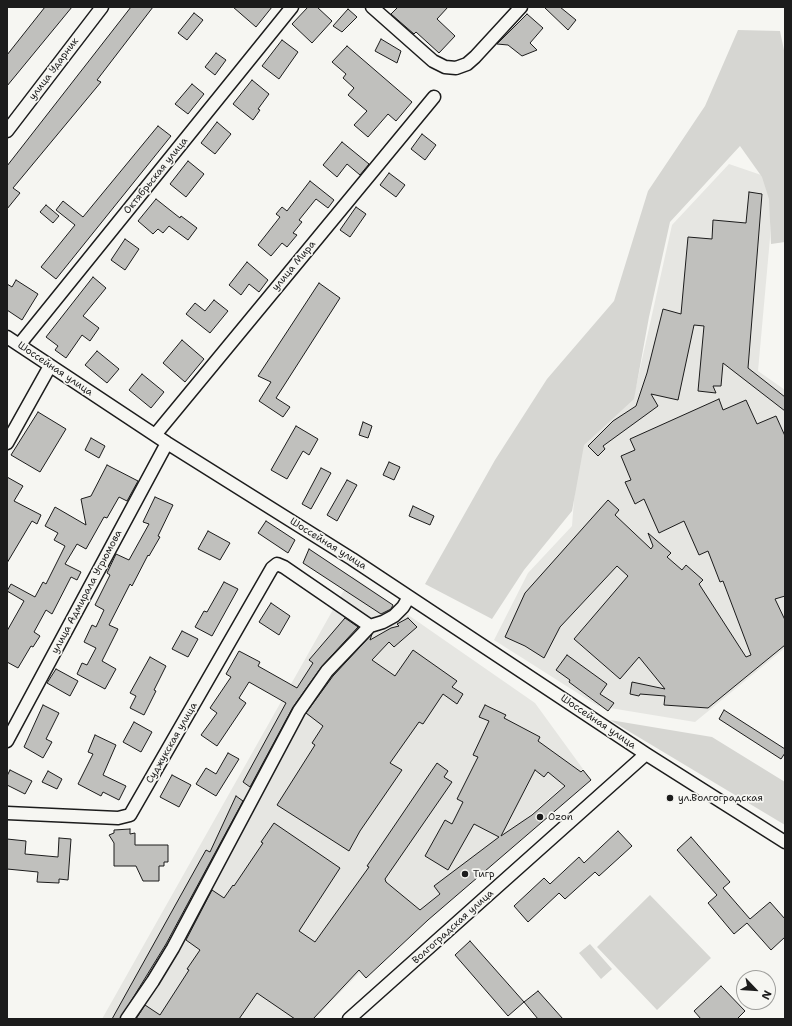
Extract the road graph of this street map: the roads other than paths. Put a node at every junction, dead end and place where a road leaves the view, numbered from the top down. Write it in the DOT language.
graph roads {
  1 [pos="102,7"];
  2 [pos="292,7"];
  3 [pos="521,7"];
  4 [pos="376,8"];
  5 [pos="434,97"];
  6 [pos="7,131"];
  7 [pos="7,337"];
  8 [pos="19,345"];
  9 [pos="50,366"];
  10 [pos="155,435"];
  11 [pos="7,443"];
  12 [pos="167,443"];
  13 [pos="409,597"];
  14 [pos="370,626"];
  15 [pos="7,741"];
  16 [pos="646,754"];
  17 [pos="7,813"];
  18 [pos="785,842"];
  19 [pos="127,1019"];
  20 [pos="349,1019"];
  1 -- 6 [label="street, улица Ударник"];
  2 -- 8 [label="street, Октябрьская улица"];
  3 -- 4 [label="street"];
  5 -- 10 [label="street, улица Мира"];
  7 -- 8 [label="street, Шоссейная улица"];
  8 -- 9 [label="street, Шоссейная улица"];
  9 -- 10 [label="street, Шоссейная улица"];
  9 -- 11 [label="street"];
  10 -- 12 [label="street, Шоссейная улица"];
  12 -- 13 [label="street, Шоссейная улица"];
  12 -- 15 [label="street, улица Адмирала Угрюмова"];
  13 -- 14 [label="street"];
  13 -- 16 [label="street, Шоссейная улица"];
  14 -- 17 [label="street, Суджукская улица"];
  14 -- 19 [label="street"];
  16 -- 18 [label="street, Шоссейная улица"];
  16 -- 20 [label="street, Волгоградская улица"];
}
